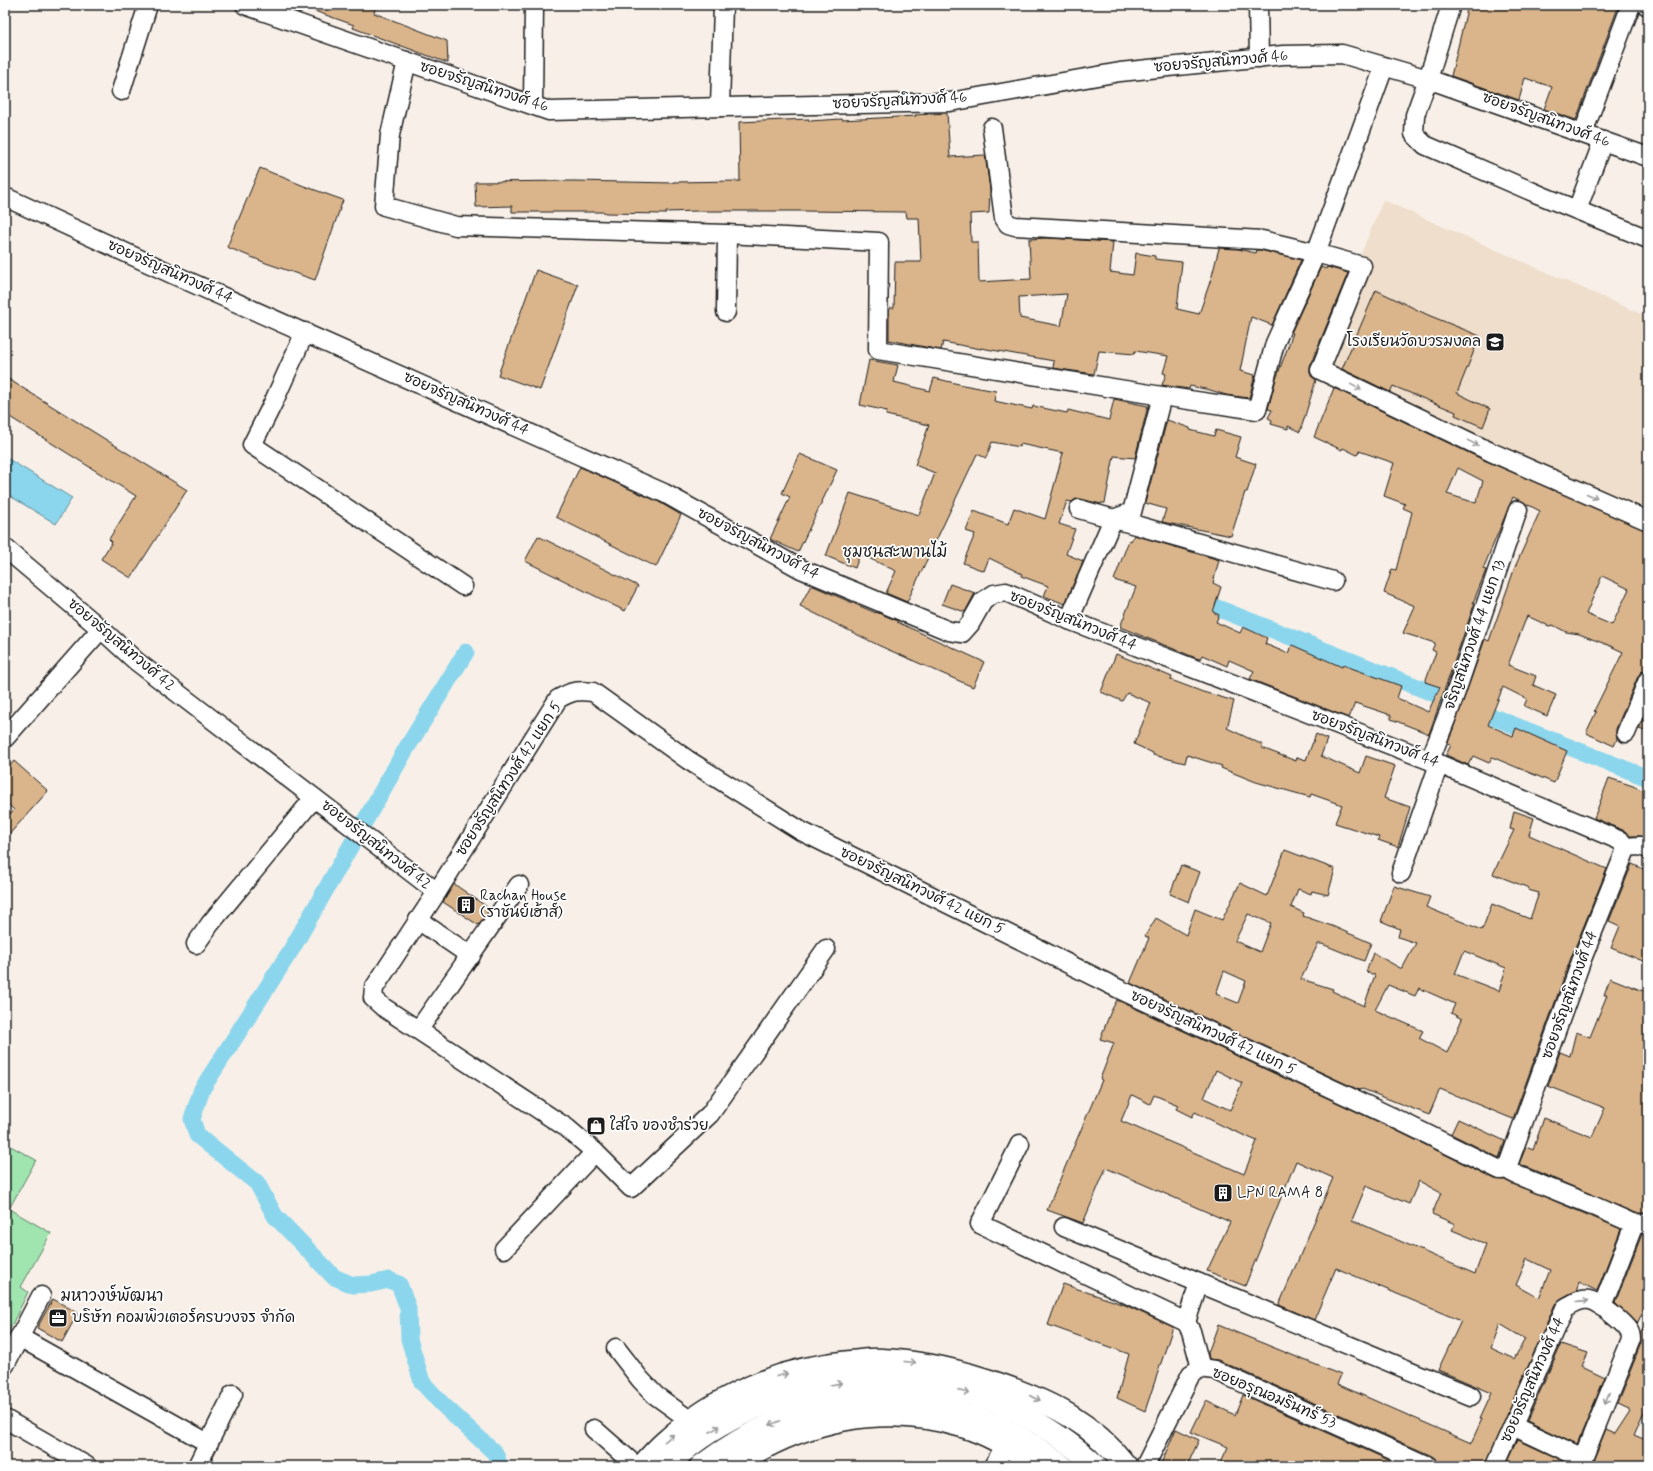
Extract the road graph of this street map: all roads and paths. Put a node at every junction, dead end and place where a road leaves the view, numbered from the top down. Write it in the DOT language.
graph roads {
  1 [pos="148,5"];
  2 [pos="246,5"];
  3 [pos="534,5"];
  4 [pos="723,5"];
  5 [pos="1258,5"];
  6 [pos="1451,5"];
  7 [pos="1631,5"];
  8 [pos="290,12"];
  9 [pos="1259,58"];
  10 [pos="407,61"];
  11 [pos="1384,67"];
  12 [pos="1428,78"];
  13 [pos="121,91"];
  14 [pos="533,105"];
  15 [pos="720,107"];
  16 [pos="992,128"];
  17 [pos="1583,133"];
  18 [pos="1603,141"];
  19 [pos="1648,157"];
  20 [pos="5,197"];
  21 [pos="1577,210"];
  22 [pos="727,234"];
  23 [pos="1648,239"];
  24 [pos="1316,253"];
  25 [pos="726,312"];
  26 [pos="305,332"];
  27 [pos="1162,396"];
  28 [pos="1080,509"];
  29 [pos="1518,510"];
  30 [pos="1113,519"];
  31 [pos="1648,521"];
  32 [pos="5,548"];
  33 [pos="1333,581"];
  34 [pos="463,586"];
  35 [pos="1069,620"];
  36 [pos="101,629"];
  37 [pos="1648,680"];
  38 [pos="1626,733"];
  39 [pos="5,738"];
  40 [pos="1435,762"];
  41 [pos="314,798"];
  42 [pos="1624,847"];
  43 [pos="1648,849"];
  44 [pos="1401,873"];
  45 [pos="519,884"];
  46 [pos="437,892"];
  47 [pos="418,920"];
  48 [pos="196,944"];
  49 [pos="826,950"];
  50 [pos="471,956"];
  51 [pos="424,1022"];
  52 [pos="1020,1144"];
  53 [pos="595,1152"];
  54 [pos="1509,1169"];
  55 [pos="1640,1224"];
  56 [pos="1064,1227"];
  57 [pos="504,1249"];
  58 [pos="1199,1283"];
  59 [pos="41,1296"];
  60 [pos="1602,1307"];
  61 [pos="1186,1322"];
  62 [pos="19,1337"];
  63 [pos="616,1348"];
  64 [pos="5,1365"];
  65 [pos="1201,1368"];
  66 [pos="234,1394"];
  67 [pos="1471,1396"];
  68 [pos="5,1419"];
  69 [pos="691,1421"];
  70 [pos="1513,1426"];
  71 [pos="594,1429"];
  72 [pos="208,1443"];
  73 [pos="1006,1445"];
  74 [pos="1582,1462"];
  75 [pos="87,1466"];
  76 [pos="197,1466"];
  77 [pos="636,1466"];
  78 [pos="642,1466"];
  79 [pos="668,1466"];
  80 [pos="701,1466"];
  81 [pos="733,1466"];
  82 [pos="993,1466"];
  83 [pos="1040,1466"];
  84 [pos="1062,1466"];
  85 [pos="1096,1466"];
  86 [pos="1126,1466"];
  87 [pos="1145,1466"];
  88 [pos="1428,1466"];
  89 [pos="1495,1466"];
  1 -- 13 [label="street"];
  2 -- 8 [label="street, ซอยจรัญสนิทวงศ์ 46"];
  3 -- 14 [label="street"];
  4 -- 15 [label="street"];
  5 -- 9 [label="street"];
  6 -- 12 [label="street"];
  7 -- 17 [label="street"];
  8 -- 10 [label="street, ซอยจรัญสนิทวงศ์ 46"];
  9 -- 11 [label="street, ซอยจรัญสนิทวงศ์ 46"];
  9 -- 15 [label="street, ซอยจรัญสนิทวงศ์ 46"];
  10 -- 14 [label="street, ซอยจรัญสนิทวงศ์ 46"];
  10 -- 22 [label="street"];
  11 -- 12 [label="street, ซอยจรัญสนิทวงศ์ 46"];
  11 -- 24 [label="street"];
  12 -- 17 [label="street, ซอยจรัญสนิทวงศ์ 46"];
  12 -- 21 [label="street"];
  14 -- 15 [label="street, ซอยจรัญสนิทวงศ์ 46"];
  16 -- 24 [label="street"];
  17 -- 18 [label="street, ซอยจรัญสนิทวงศ์ 46"];
  18 -- 19 [label="street, ซอยจรัญสนิทวงศ์ 46"];
  18 -- 21 [label="street"];
  20 -- 26 [label="street, ซอยจรัญสนิทวงศ์ 44"];
  21 -- 23 [label="street"];
  22 -- 25 [label="street"];
  22 -- 27 [label="street"];
  24 -- 27 [label="street"];
  24 -- 31 [label="street, one-way"];
  26 -- 34 [label="street"];
  26 -- 35 [label="street, ซอยจรัญสนิทวงศ์ 44"];
  27 -- 30 [label="street"];
  28 -- 30 [label="street"];
  29 -- 40 [label="street, จริญสนิทวงศ์ 44 แยก 13"];
  30 -- 33 [label="street"];
  30 -- 35 [label="street"];
  32 -- 36 [label="street, ซอยจรัญสนิทวงศ์ 42"];
  35 -- 40 [label="street, ซอยจรัญสนิทวงศ์ 44"];
  36 -- 39 [label="street"];
  36 -- 41 [label="street, ซอยจรัญสนิทวงศ์ 42"];
  37 -- 38 [label="street"];
  40 -- 42 [label="street, ซอยจรัญสนิทวงศ์ 44"];
  40 -- 44 [label="street, จริญสนิทวงศ์ 44 แยก 13"];
  41 -- 46 [label="street, ซอยจรัญสนิทวงศ์ 42"];
  41 -- 48 [label="street"];
  42 -- 43 [label="street"];
  42 -- 54 [label="street, ซอยจรัญสนิทวงศ์ 44"];
  45 -- 50 [label="street"];
  46 -- 47 [label="street, ซอยจรัญสนิทวงศ์ 42"];
  46 -- 54 [label="street, ซอยจรัญสนิทวงศ์ 42 แยก 5"];
  47 -- 50 [label="street"];
  47 -- 53 [label="street, ซอยจรัญสนิทวงศ์ 42"];
  49 -- 53 [label="street, ซอยจรัญสนิทวงศ์ 42"];
  50 -- 51 [label="street"];
  52 -- 61 [label="street"];
  53 -- 57 [label="street"];
  54 -- 55 [label="street"];
  55 -- 60 [label="street"];
  56 -- 58 [label="street"];
  58 -- 61 [label="street"];
  58 -- 67 [label="street"];
  59 -- 62 [label="street"];
  70 -- 60 [label="street, ซอยจรัญสนิทวงศ์ 44, one-way"];
  60 -- 74 [label="street, ซอยจรัญสนิทวงศ์ 44, one-way"];
  61 -- 65 [label="street"];
  62 -- 64 [label="street"];
  62 -- 72 [label="street"];
  63 -- 69 [label="street"];
  65 -- 87 [label="street, ซอยอรุณอมรินทร์ 53"];
  65 -- 88 [label="street, ซอยอรุณอมรินทร์ 53"];
  66 -- 72 [label="street"];
  68 -- 75 [label="street"];
  78 -- 69 [label="street, one-way"];
  69 -- 86 [label="street, one-way"];
  70 -- 74 [label="street"];
  70 -- 89 [label="street, ซอยจรัญสนิทวงศ์ 44"];
  71 -- 77 [label="street"];
  72 -- 76 [label="street"];
  73 -- 81 [label="street"];
  73 -- 82 [label="street"];
  73 -- 83 [label="street"];
  79 -- 85 [label="street, one-way"];
  84 -- 80 [label="street, one-way"];
}
